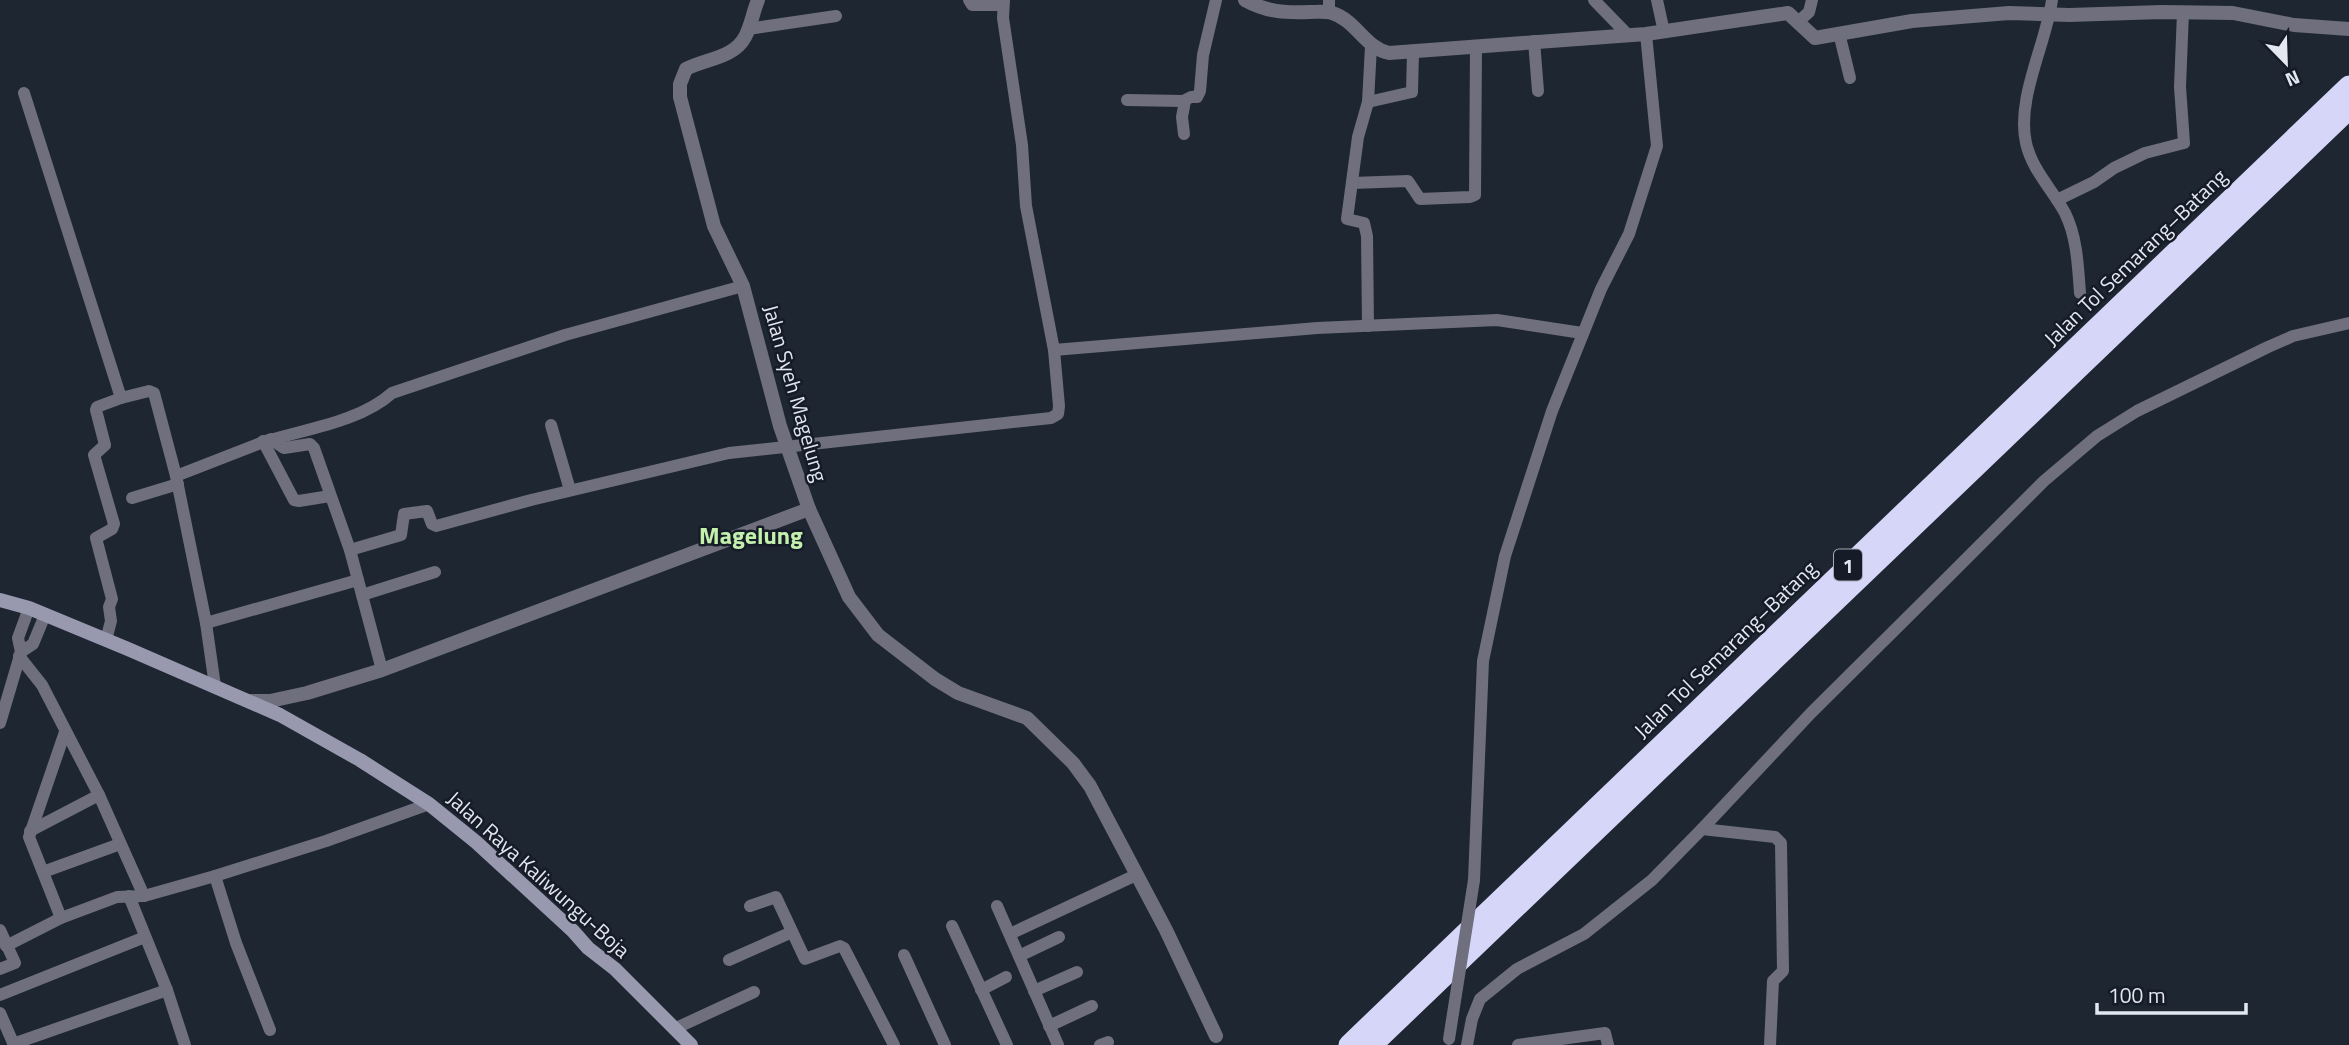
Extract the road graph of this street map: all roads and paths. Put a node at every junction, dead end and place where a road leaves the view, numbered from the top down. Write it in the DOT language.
graph roads {
  1 [pos="758,0"];
  2 [pos="969,0"];
  3 [pos="1216,0"];
  4 [pos="1245,0"];
  5 [pos="1594,0"];
  6 [pos="1657,0"];
  7 [pos="1812,0"];
  8 [pos="1003,3"];
  9 [pos="1329,6"];
  10 [pos="2051,7"];
  11 [pos="2183,12"];
  12 [pos="836,16"];
  13 [pos="1798,22"];
  14 [pos="748,29"];
  15 [pos="2349,29"];
  16 [pos="1664,32"];
  17 [pos="1839,33"];
  18 [pos="1646,34"];
  19 [pos="1628,35"];
  20 [pos="1534,41"];
  21 [pos="1371,46"];
  22 [pos="1476,46"];
  23 [pos="1413,53"];
  24 [pos="1850,78"];
  25 [pos="2349,86"];
  26 [pos="1538,91"];
  27 [pos="24,93"];
  28 [pos="1127,100"];
  29 [pos="1185,100"];
  30 [pos="1368,102"];
  31 [pos="2349,109"];
  32 [pos="1184,134"];
  33 [pos="1352,183"];
  34 [pos="2057,200"];
  35 [pos="743,286"];
  36 [pos="2080,293"];
  37 [pos="2349,323"];
  38 [pos="1368,326"];
  39 [pos="1582,334"];
  40 [pos="1054,350"];
  41 [pos="121,398"];
  42 [pos="551,425"];
  43 [pos="268,440"];
  44 [pos="788,448"];
  45 [pos="177,480"];
  46 [pos="570,490"];
  47 [pos="330,496"];
  48 [pos="132,498"];
  49 [pos="809,509"];
  50 [pos="350,550"];
  51 [pos="435,572"];
  52 [pos="358,580"];
  53 [pos="362,595"];
  54 [pos="0,600"];
  55 [pos="29,608"];
  56 [pos="45,615"];
  57 [pos="206,623"];
  58 [pos="106,640"];
  59 [pos="20,654"];
  60 [pos="382,670"];
  61 [pos="215,685"];
  62 [pos="251,701"];
  63 [pos="0,723"];
  64 [pos="65,732"];
  65 [pos="99,795"];
  66 [pos="429,804"];
  67 [pos="1702,830"];
  68 [pos="30,831"];
  69 [pos="120,844"];
  70 [pos="43,872"];
  71 [pos="1136,875"];
  72 [pos="215,876"];
  73 [pos="129,896"];
  74 [pos="144,896"];
  75 [pos="750,906"];
  76 [pos="998,906"];
  77 [pos="61,918"];
  78 [pos="952,926"];
  79 [pos="0,930"];
  80 [pos="792,932"];
  81 [pos="1010,934"];
  82 [pos="145,937"];
  83 [pos="1059,937"];
  84 [pos="6,946"];
  85 [pos="904,955"];
  86 [pos="1019,956"];
  87 [pos="729,960"];
  88 [pos="15,963"];
  89 [pos="0,969"];
  90 [pos="1077,972"];
  91 [pos="1006,977"];
  92 [pos="26,985"];
  93 [pos="981,989"];
  94 [pos="167,990"];
  95 [pos="1034,991"];
  96 [pos="754,992"];
  97 [pos="0,995"];
  98 [pos="1092,1006"];
  99 [pos="0,1013"];
  100 [pos="1049,1026"];
  101 [pos="674,1028"];
  102 [pos="270,1031"];
  103 [pos="1218,1041"];
  104 [pos="1450,1042"];
  105 [pos="14,1044"];
  106 [pos="185,1045"];
  107 [pos="691,1045"];
  108 [pos="894,1045"];
  109 [pos="945,1045"];
  110 [pos="1007,1045"];
  111 [pos="1058,1045"];
  112 [pos="1349,1045"];
  113 [pos="1372,1045"];
  114 [pos="1467,1045"];
  115 [pos="1518,1045"];
  116 [pos="1608,1045"];
  117 [pos="1770,1045"];
  1 -- 14 [label="street, Jalan Syeh Magelung"];
  2 -- 8 [label="street"];
  3 -- 29 [label="street"];
  4 -- 9 [label="street"];
  5 -- 19 [label="street"];
  6 -- 16 [label="street"];
  7 -- 13 [label="street"];
  8 -- 40 [label="street"];
  9 -- 21 [label="street"];
  10 -- 11 [label="street"];
  10 -- 17 [label="street"];
  10 -- 34 [label="street"];
  11 -- 15 [label="street"];
  11 -- 34 [label="street"];
  12 -- 14 [label="street"];
  13 -- 16 [label="street"];
  13 -- 17 [label="street"];
  14 -- 35 [label="street, Jalan Syeh Magelung"];
  16 -- 18 [label="street"];
  17 -- 24 [label="street"];
  18 -- 19 [label="street"];
  18 -- 39 [label="street"];
  19 -- 20 [label="street"];
  20 -- 22 [label="street"];
  20 -- 26 [label="street"];
  21 -- 23 [label="street"];
  21 -- 30 [label="street"];
  22 -- 23 [label="street"];
  22 -- 33 [label="street"];
  23 -- 30 [label="street"];
  25 -- 112 [label="highway, Jalan Tol Semarang–Batang / 1"];
  27 -- 41 [label="street"];
  28 -- 29 [label="street"];
  29 -- 32 [label="street"];
  30 -- 33 [label="street"];
  31 -- 113 [label="highway, Jalan Tol Semarang–Batang / 1"];
  33 -- 38 [label="street"];
  34 -- 36 [label="street"];
  35 -- 43 [label="street"];
  35 -- 44 [label="street, Jalan Syeh Magelung"];
  37 -- 67 [label="street"];
  38 -- 39 [label="street"];
  38 -- 40 [label="street"];
  39 -- 104 [label="street, bridge"];
  40 -- 44 [label="street"];
  41 -- 45 [label="street"];
  41 -- 58 [label="street"];
  42 -- 46 [label="street"];
  43 -- 45 [label="street"];
  43 -- 47 [label="street"];
  43 -- 47 [label="street"];
  44 -- 46 [label="street"];
  44 -- 49 [label="street, Jalan Syeh Magelung"];
  45 -- 48 [label="street"];
  45 -- 57 [label="street"];
  46 -- 50 [label="street"];
  47 -- 50 [label="street"];
  49 -- 60 [label="street, Jalan Syeh Magelung"];
  49 -- 71 [label="street"];
  50 -- 52 [label="street"];
  51 -- 53 [label="street"];
  52 -- 53 [label="street"];
  52 -- 57 [label="street"];
  53 -- 60 [label="street"];
  54 -- 55 [label="main road, Jalan Raya Kaliwungu-Boja"];
  55 -- 56 [label="main road, Jalan Raya Kaliwungu-Boja"];
  55 -- 59 [label="street"];
  56 -- 58 [label="main road, Jalan Raya Kaliwungu-Boja"];
  56 -- 59 [label="street"];
  57 -- 61 [label="street"];
  58 -- 61 [label="main road, Jalan Raya Kaliwungu-Boja"];
  59 -- 63 [label="street"];
  59 -- 64 [label="street"];
  60 -- 62 [label="street, Jalan Syeh Magelung"];
  61 -- 62 [label="main road, Jalan Raya Kaliwungu-Boja"];
  62 -- 66 [label="main road, Jalan Raya Kaliwungu-Boja"];
  64 -- 65 [label="street"];
  64 -- 68 [label="street"];
  65 -- 68 [label="street"];
  65 -- 69 [label="street"];
  66 -- 72 [label="street"];
  66 -- 101 [label="main road, Jalan Raya Kaliwungu-Boja"];
  67 -- 114 [label="street"];
  67 -- 117 [label="street"];
  68 -- 70 [label="street"];
  69 -- 70 [label="street"];
  69 -- 74 [label="street"];
  70 -- 77 [label="street"];
  71 -- 81 [label="street"];
  71 -- 103 [label="street"];
  72 -- 74 [label="street"];
  72 -- 102 [label="street"];
  73 -- 74 [label="street"];
  73 -- 77 [label="street"];
  73 -- 82 [label="street"];
  75 -- 80 [label="street"];
  76 -- 81 [label="street"];
  77 -- 84 [label="street"];
  78 -- 93 [label="street"];
  79 -- 84 [label="street"];
  80 -- 87 [label="street"];
  80 -- 108 [label="street"];
  81 -- 86 [label="street"];
  82 -- 92 [label="street"];
  82 -- 94 [label="street"];
  83 -- 86 [label="street"];
  84 -- 88 [label="street"];
  85 -- 109 [label="street"];
  86 -- 95 [label="street"];
  88 -- 89 [label="street"];
  88 -- 92 [label="street"];
  90 -- 95 [label="street"];
  91 -- 93 [label="street"];
  92 -- 97 [label="street"];
  93 -- 110 [label="street"];
  94 -- 105 [label="street"];
  94 -- 106 [label="street"];
  95 -- 100 [label="street"];
  96 -- 101 [label="street"];
  98 -- 100 [label="street"];
  99 -- 105 [label="street"];
  100 -- 111 [label="street"];
  101 -- 107 [label="main road, Jalan Raya Kaliwungu-Boja"];
  115 -- 116 [label="street"];
}
